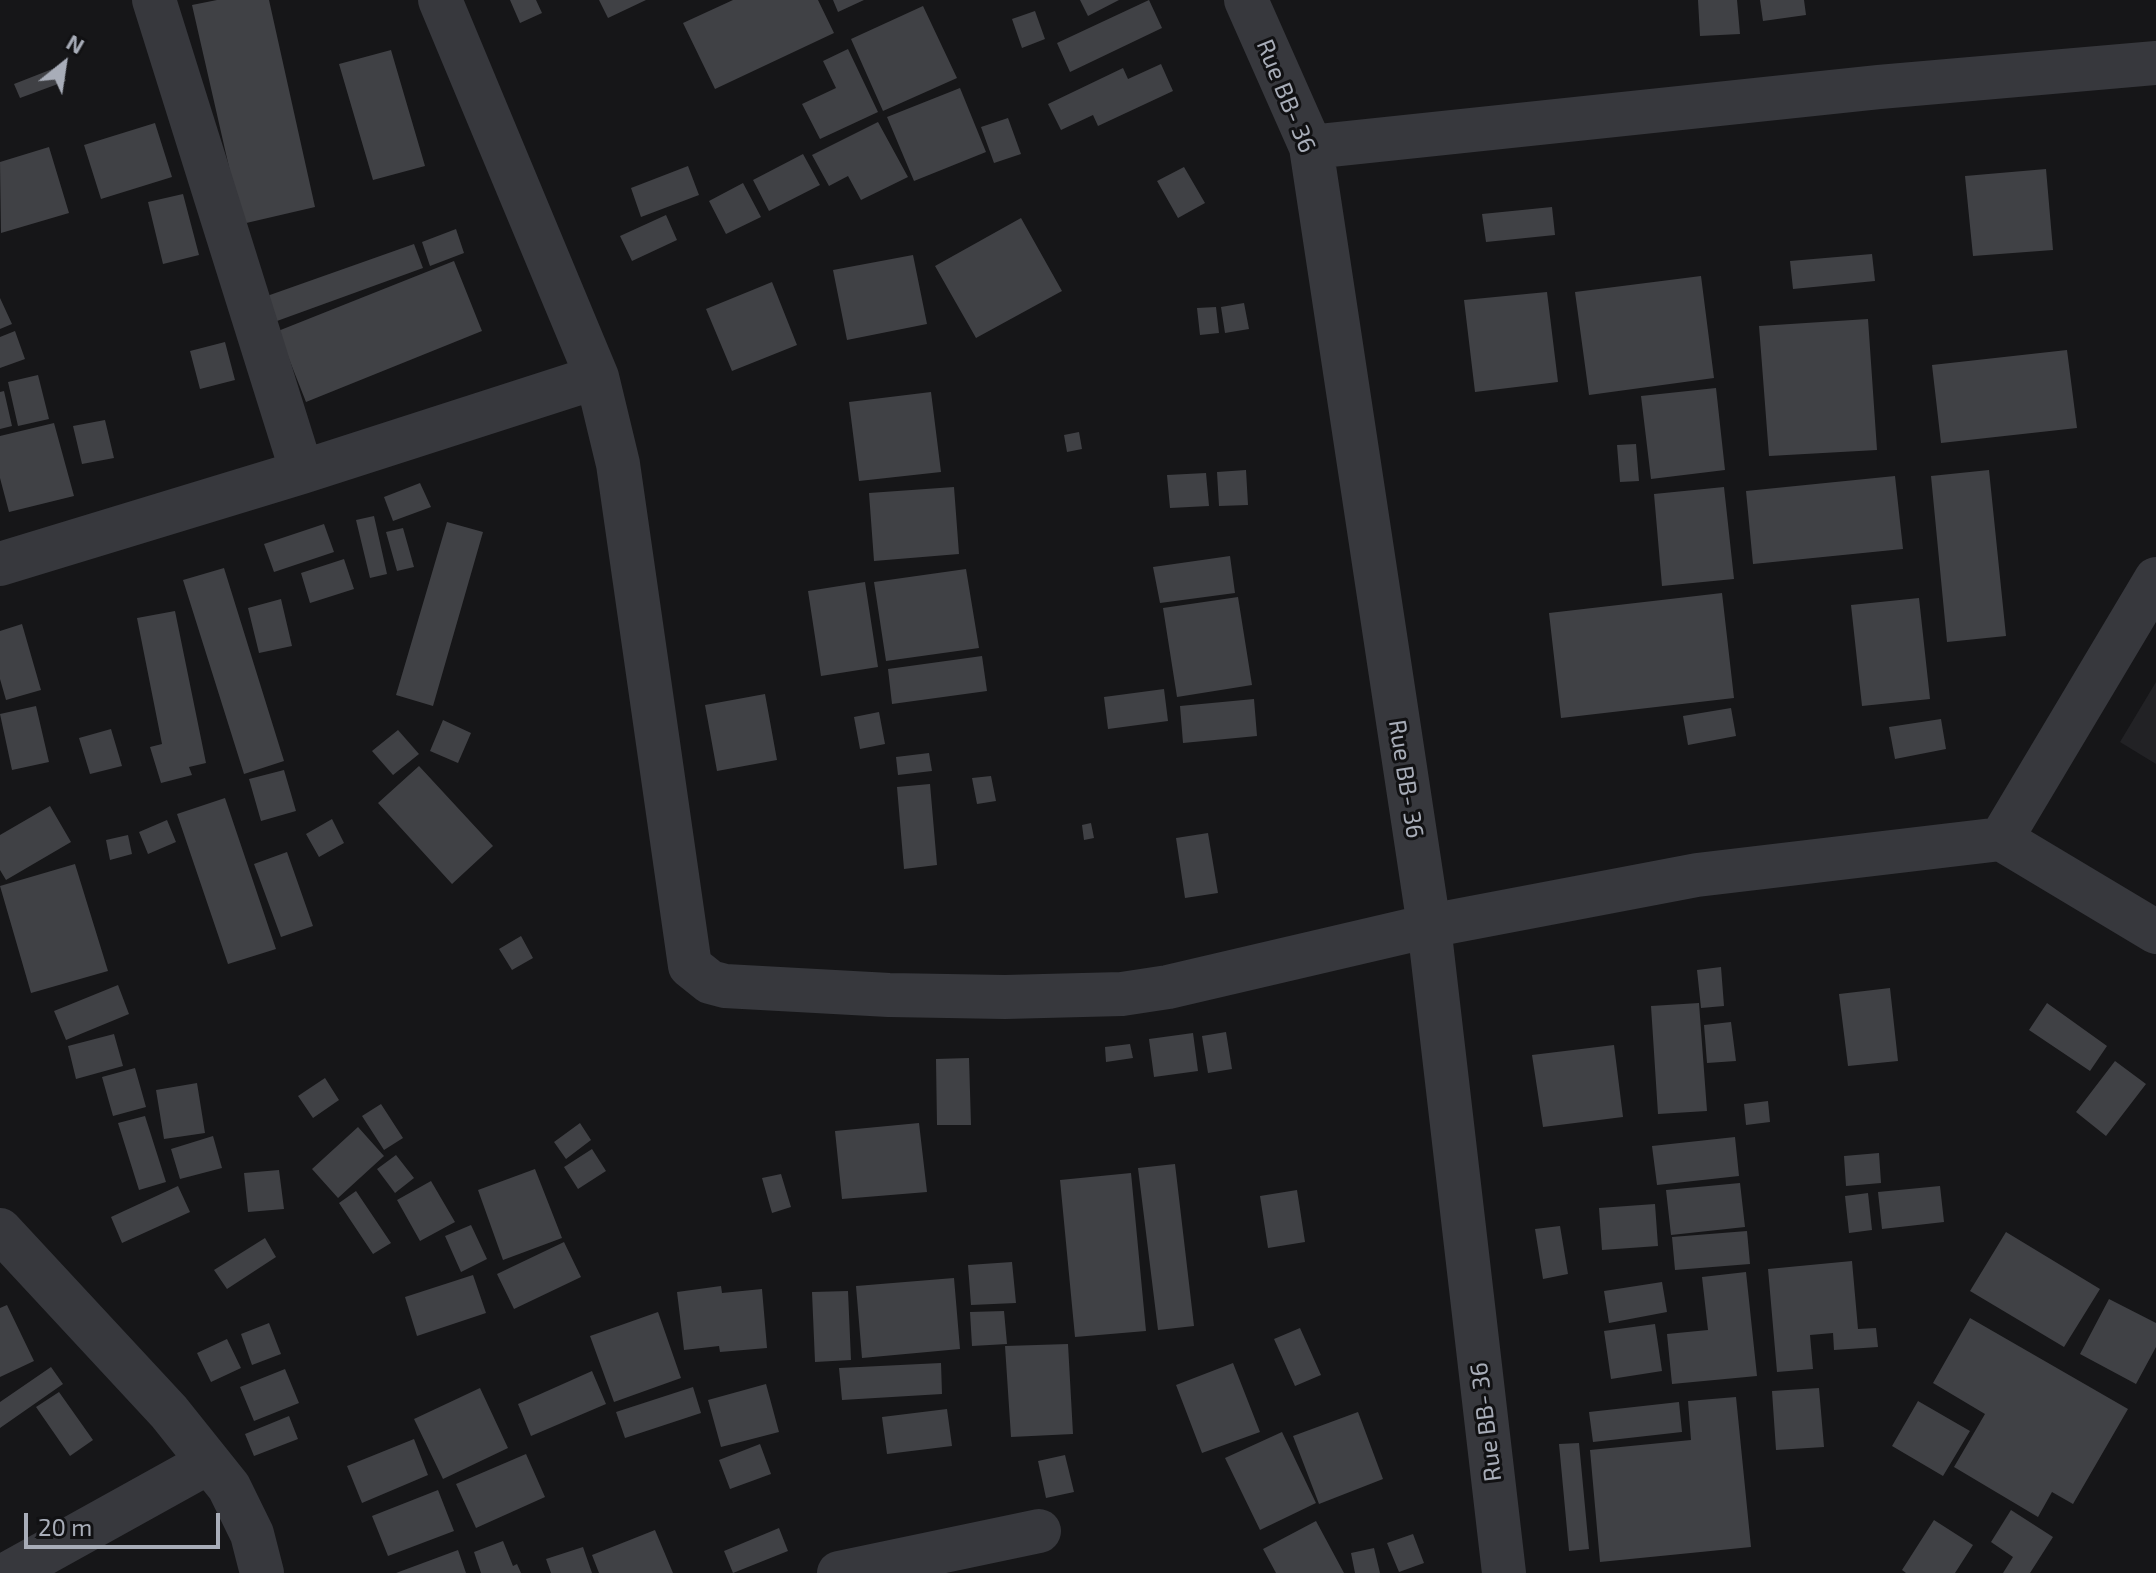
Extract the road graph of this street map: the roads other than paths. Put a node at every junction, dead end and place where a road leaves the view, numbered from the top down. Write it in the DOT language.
graph roads {
  1 [pos="154,0"];
  2 [pos="440,0"];
  3 [pos="1246,0"];
  4 [pos="2156,63"];
  5 [pos="1311,147"];
  6 [pos="597,377"];
  7 [pos="302,472"];
  8 [pos="0,564"];
  9 [pos="2156,579"];
  10 [pos="2001,839"];
  11 [pos="1429,926"];
  12 [pos="2156,932"];
  13 [pos="0,1230"];
  14 [pos="209,1462"];
  15 [pos="1039,1531"];
  16 [pos="9,1573"];
  17 [pos="262,1573"];
  18 [pos="839,1573"];
  19 [pos="1504,1573"];
  1 -- 7 [label="street"];
  2 -- 6 [label="street"];
  3 -- 5 [label="street, Rue BB- 36"];
  4 -- 5 [label="street"];
  5 -- 11 [label="street, Rue BB- 36"];
  6 -- 7 [label="street"];
  6 -- 11 [label="street"];
  7 -- 8 [label="street"];
  9 -- 10 [label="street"];
  10 -- 11 [label="street"];
  10 -- 12 [label="street"];
  11 -- 19 [label="street, Rue BB- 36"];
  13 -- 14 [label="street"];
  14 -- 16 [label="street"];
  14 -- 17 [label="street"];
  15 -- 18 [label="street"];
}
